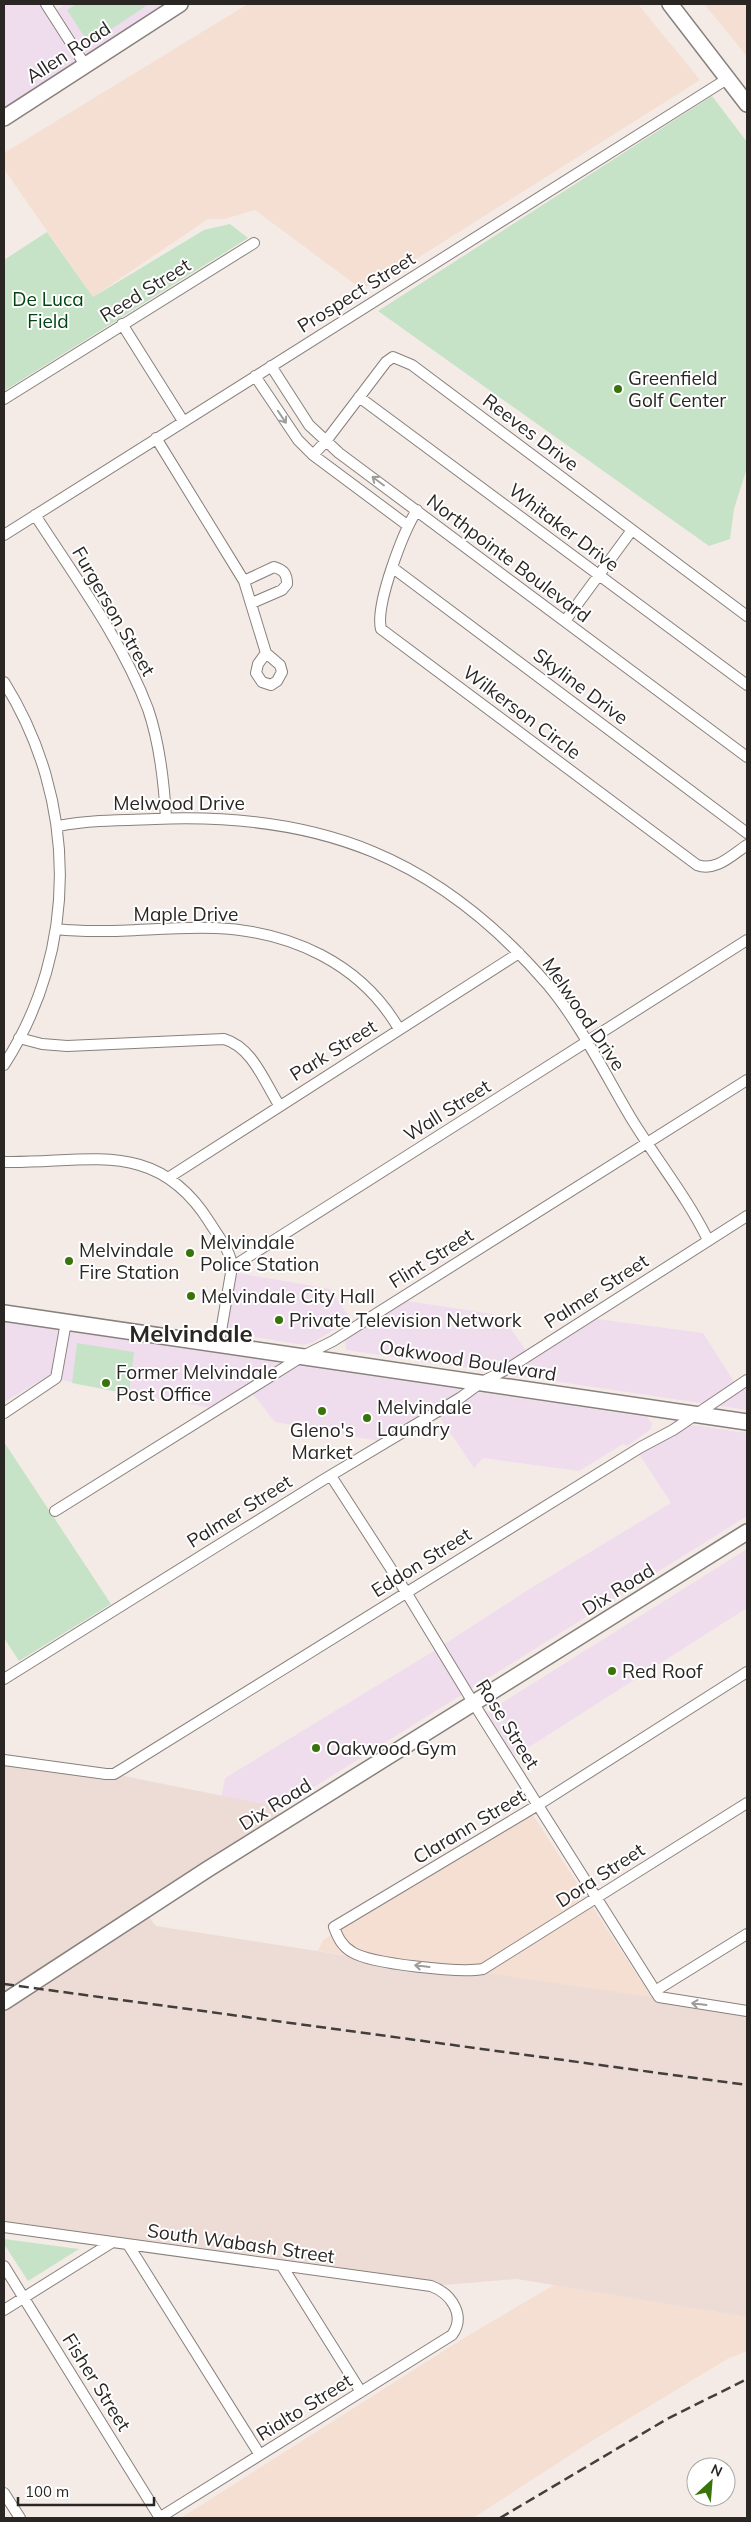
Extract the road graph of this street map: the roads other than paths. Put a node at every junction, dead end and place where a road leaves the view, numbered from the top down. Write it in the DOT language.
graph roads {
  1 [pos="46,4"];
  2 [pos="180,4"];
  3 [pos="670,4"];
  4 [pos="85,64"];
  5 [pos="726,79"];
  6 [pos="747,104"];
  7 [pos="4,118"];
  8 [pos="254,243"];
  9 [pos="122,324"];
  10 [pos="271,366"];
  11 [pos="255,376"];
  12 [pos="359,397"];
  13 [pos="4,399"];
  14 [pos="183,421"];
  15 [pos="156,438"];
  16 [pos="326,441"];
  17 [pos="313,455"];
  18 [pos="417,510"];
  19 [pos="35,515"];
  20 [pos="407,525"];
  21 [pos="632,530"];
  22 [pos="4,535"];
  23 [pos="393,568"];
  24 [pos="599,575"];
  25 [pos="244,581"];
  26 [pos="252,603"];
  27 [pos="747,616"];
  28 [pos="565,621"];
  29 [pos="266,653"];
  30 [pos="4,682"];
  31 [pos="747,685"];
  32 [pos="747,757"];
  33 [pos="166,818"];
  34 [pos="58,826"];
  35 [pos="747,833"];
  36 [pos="747,845"];
  37 [pos="56,929"];
  38 [pos="747,940"];
  39 [pos="519,953"];
  40 [pos="400,1028"];
  41 [pos="19,1038"];
  42 [pos="586,1043"];
  43 [pos="4,1065"];
  44 [pos="747,1080"];
  45 [pos="279,1105"];
  46 [pos="646,1143"];
  47 [pos="4,1162"];
  48 [pos="168,1178"];
  49 [pos="747,1216"];
  50 [pos="708,1240"];
  51 [pos="232,1267"];
  52 [pos="4,1313"];
  53 [pos="66,1322"];
  54 [pos="219,1343"];
  55 [pos="303,1356"];
  56 [pos="747,1380"];
  57 [pos="482,1382"];
  58 [pos="4,1413"];
  59 [pos="694,1415"];
  60 [pos="747,1422"];
  61 [pos="331,1476"];
  62 [pos="55,1511"];
  63 [pos="747,1532"];
  64 [pos="406,1592"];
  65 [pos="747,1672"];
  66 [pos="4,1679"];
  67 [pos="474,1704"];
  68 [pos="4,1760"];
  69 [pos="747,1802"];
  70 [pos="538,1805"];
  71 [pos="596,1898"];
  72 [pos="747,1934"];
  73 [pos="470,1971"];
  74 [pos="655,1991"];
  75 [pos="4,2002"];
  76 [pos="747,2011"];
  77 [pos="4,2227"];
  78 [pos="111,2243"];
  79 [pos="129,2246"];
  80 [pos="4,2266"];
  81 [pos="282,2266"];
  82 [pos="24,2297"];
  83 [pos="4,2310"];
  84 [pos="458,2318"];
  85 [pos="361,2392"];
  86 [pos="260,2455"];
  87 [pos="4,2493"];
  88 [pos="20,2518"];
  89 [pos="159,2518"];
  1 -- 4 [label="street"];
  2 -- 4 [label="main road, Allen Road"];
  3 -- 5 [label="main road"];
  4 -- 7 [label="main road, Allen Road"];
  5 -- 6 [label="main road"];
  5 -- 10 [label="street, Prospect Street"];
  8 -- 9 [label="street, Reed Street"];
  9 -- 13 [label="street, Reed Street"];
  9 -- 14 [label="street"];
  10 -- 11 [label="street, Prospect Street"];
  10 -- 16 [label="street, Northpointe Boulevard"];
  11 -- 14 [label="street, Prospect Street"];
  11 -- 17 [label="street, Northpointe Boulevard, one-way"];
  12 -- 16 [label="street, Reeves Drive"];
  12 -- 21 [label="street, Reeves Drive"];
  12 -- 24 [label="street, Whitaker Drive"];
  14 -- 15 [label="street, Prospect Street"];
  15 -- 19 [label="street, Prospect Street"];
  15 -- 25 [label="street"];
  16 -- 17 [label="street, Reeves Drive"];
  18 -- 16 [label="street, Northpointe Boulevard, one-way"];
  17 -- 20 [label="street, Northpointe Boulevard"];
  18 -- 20 [label="street, Wilkerson Circle"];
  18 -- 28 [label="street, Northpointe Boulevard"];
  19 -- 22 [label="street, Prospect Street"];
  19 -- 33 [label="street, Furgerson Street"];
  20 -- 23 [label="street, Wilkerson Circle"];
  21 -- 24 [label="street"];
  21 -- 27 [label="street, Reeves Drive"];
  23 -- 35 [label="street, Skyline Drive"];
  23 -- 36 [label="street, Wilkerson Circle"];
  24 -- 28 [label="street"];
  24 -- 31 [label="street, Whitaker Drive"];
  25 -- 26 [label="street"];
  25 -- 26 [label="street"];
  26 -- 29 [label="street"];
  28 -- 32 [label="street, Northpointe Boulevard"];
  30 -- 34 [label="street"];
  33 -- 34 [label="street, Melwood Drive"];
  33 -- 39 [label="street, Melwood Drive"];
  34 -- 37 [label="street"];
  37 -- 40 [label="street, Maple Drive"];
  37 -- 41 [label="street"];
  38 -- 42 [label="street, Wall Street"];
  39 -- 40 [label="street, Park Street"];
  39 -- 42 [label="street, Melwood Drive"];
  40 -- 45 [label="street, Park Street"];
  41 -- 43 [label="street"];
  41 -- 45 [label="street"];
  42 -- 46 [label="street, Melwood Drive"];
  42 -- 51 [label="street, Wall Street"];
  44 -- 46 [label="street, Flint Street"];
  45 -- 48 [label="street, Park Street"];
  46 -- 50 [label="street, Melwood Drive"];
  46 -- 55 [label="street, Flint Street"];
  47 -- 48 [label="street"];
  48 -- 51 [label="street"];
  49 -- 50 [label="street, Palmer Street"];
  50 -- 57 [label="street, Palmer Street"];
  51 -- 54 [label="street"];
  52 -- 53 [label="main road, Oakwood Boulevard"];
  53 -- 54 [label="main road, Oakwood Boulevard"];
  53 -- 58 [label="street"];
  54 -- 55 [label="main road, Oakwood Boulevard"];
  55 -- 57 [label="main road, Oakwood Boulevard"];
  55 -- 62 [label="street, Flint Street"];
  56 -- 59 [label="street, Eddon Street"];
  57 -- 59 [label="main road, Oakwood Boulevard"];
  57 -- 61 [label="street, Palmer Street"];
  59 -- 60 [label="main road, Oakwood Boulevard"];
  59 -- 64 [label="street, Eddon Street"];
  61 -- 64 [label="street, Rose Street"];
  61 -- 66 [label="street, Palmer Street"];
  63 -- 67 [label="main road, Dix Road"];
  64 -- 67 [label="street, Rose Street"];
  64 -- 68 [label="street, Eddon Street"];
  65 -- 70 [label="street, Clarann Street"];
  67 -- 70 [label="street, Rose Street"];
  67 -- 75 [label="main road, Dix Road"];
  69 -- 71 [label="street, Dora Street"];
  70 -- 71 [label="street, Rose Street"];
  73 -- 70 [label="street, Clarann Street, one-way"];
  71 -- 73 [label="street, Dora Street"];
  71 -- 74 [label="street, Rose Street"];
  72 -- 74 [label="street"];
  76 -- 74 [label="street, one-way"];
  77 -- 78 [label="street, South Wabash Street"];
  78 -- 79 [label="street, South Wabash Street"];
  78 -- 82 [label="street"];
  79 -- 81 [label="street, South Wabash Street"];
  79 -- 86 [label="street"];
  80 -- 82 [label="street, Fisher Street"];
  81 -- 84 [label="street, South Wabash Street"];
  81 -- 85 [label="street"];
  82 -- 83 [label="street"];
  82 -- 89 [label="street, Fisher Street"];
  84 -- 85 [label="street, Rialto Street"];
  85 -- 86 [label="street, Rialto Street"];
  86 -- 89 [label="street, Rialto Street"];
  87 -- 88 [label="street"];
}
